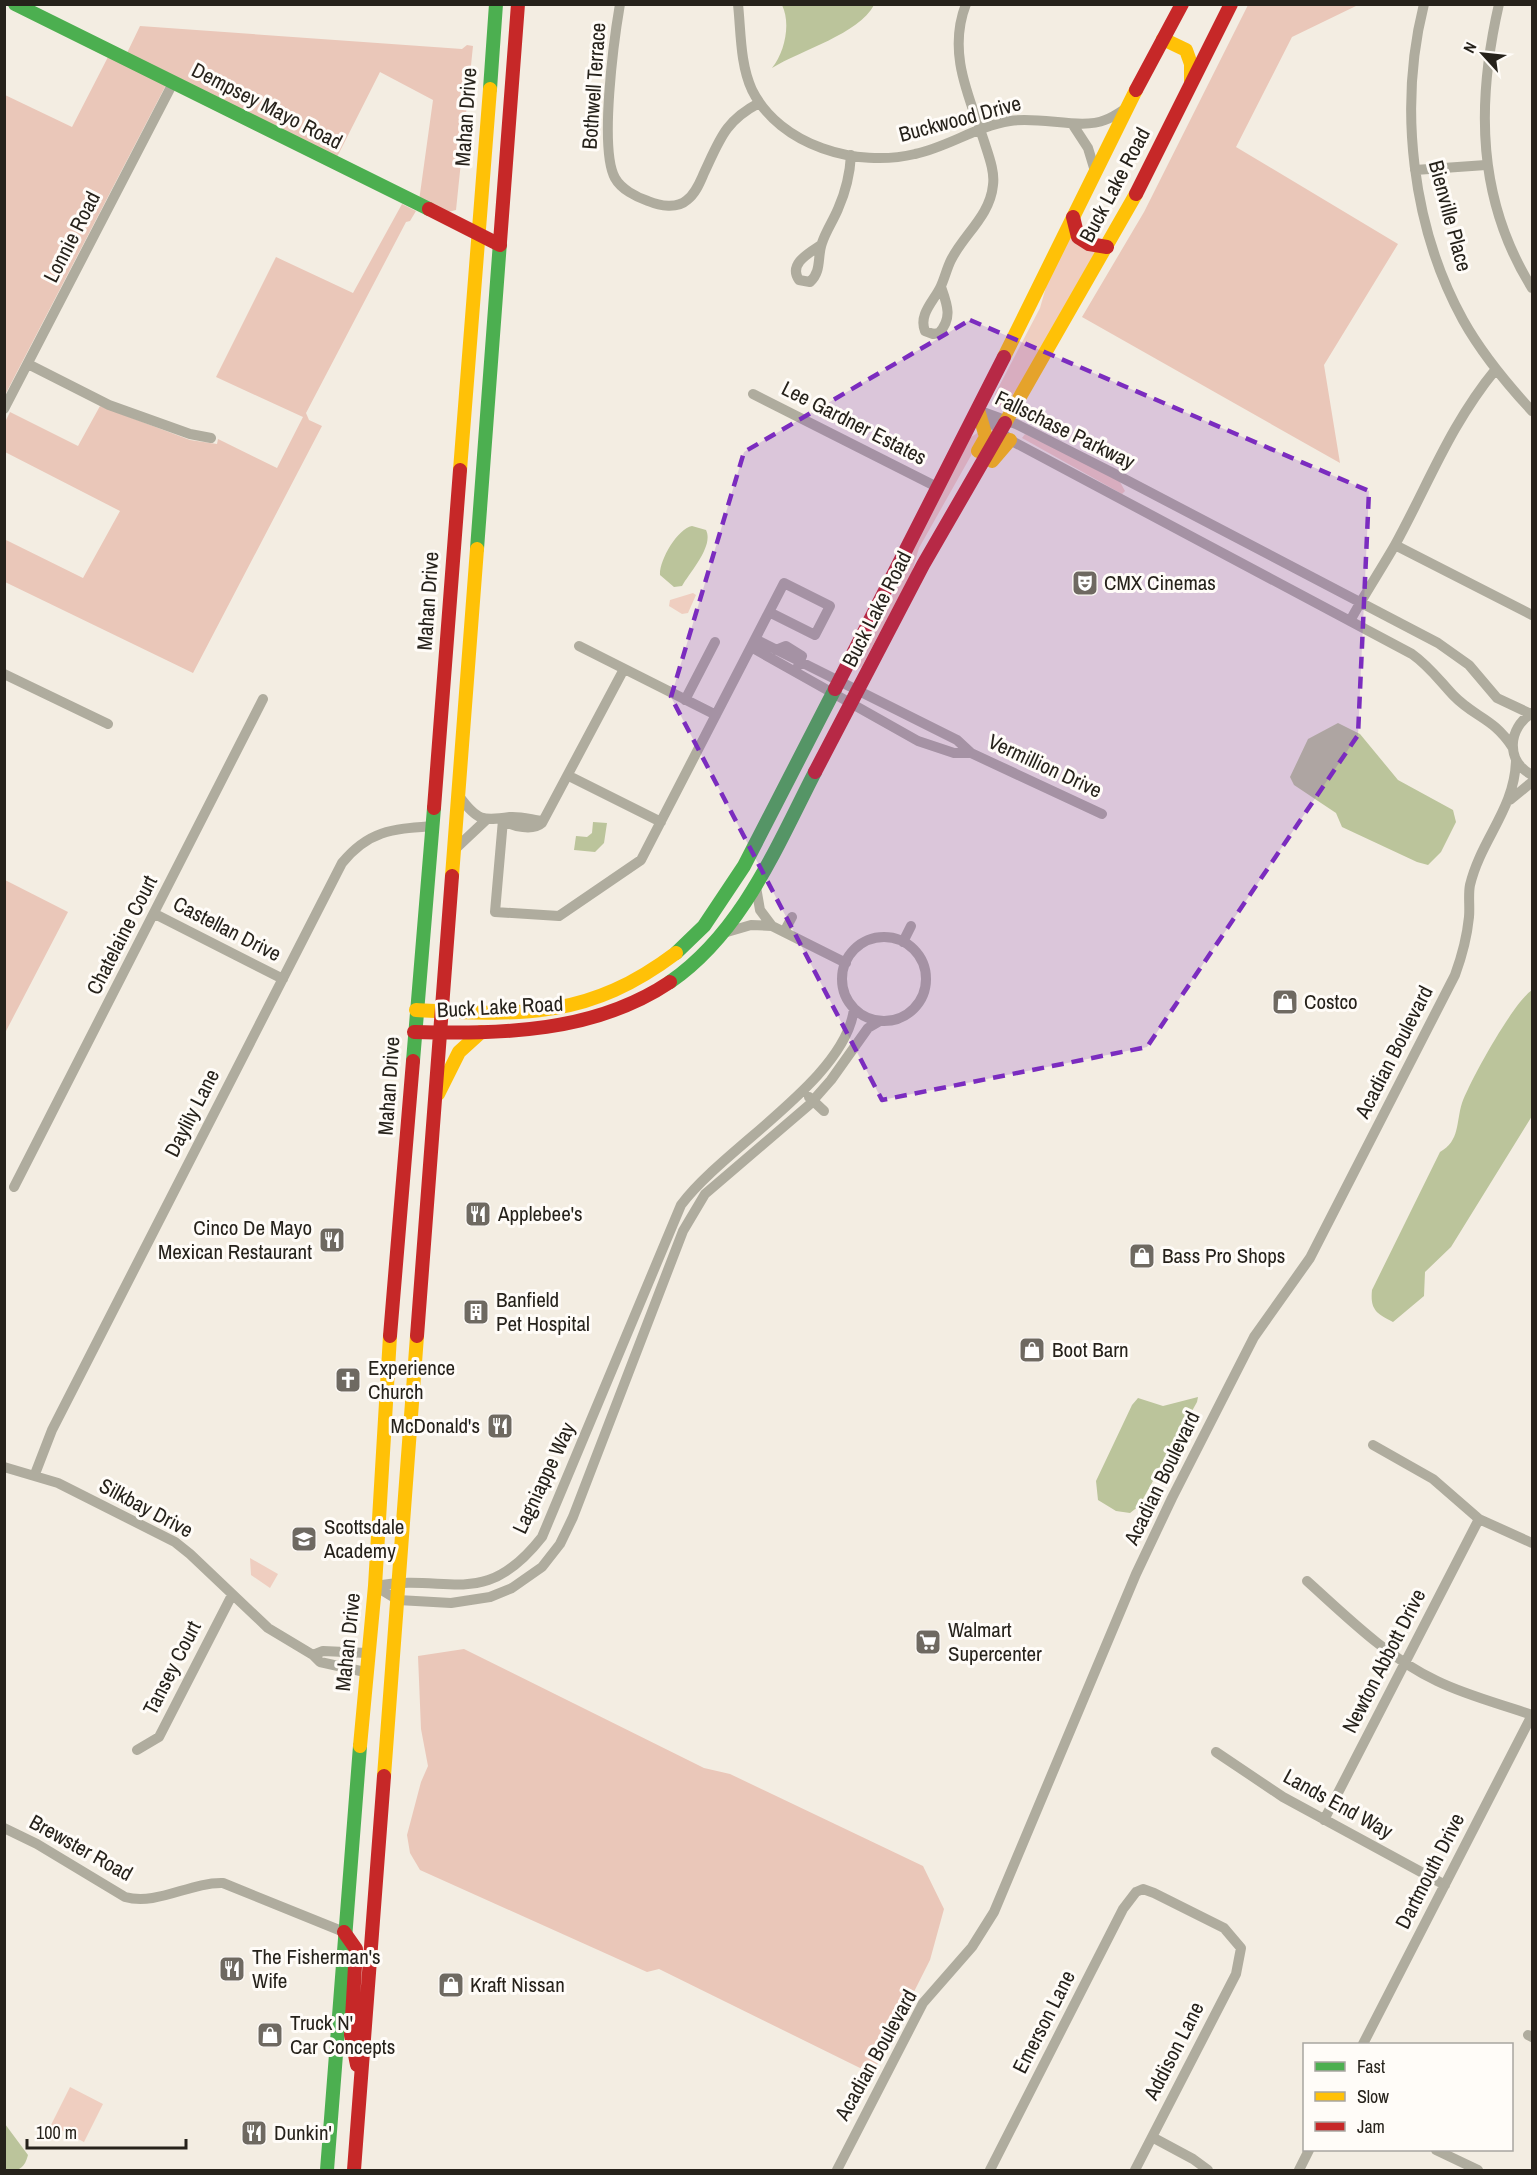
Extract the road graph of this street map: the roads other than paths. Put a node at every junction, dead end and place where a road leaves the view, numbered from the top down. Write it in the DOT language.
graph roads {
  1 [pos="15,4"];
  2 [pos="496,4"];
  3 [pos="518,4"];
  4 [pos="620,4"];
  5 [pos="738,4"];
  6 [pos="966,4"];
  7 [pos="1182,4"];
  8 [pos="1231,4"];
  9 [pos="1424,4"];
  10 [pos="1499,4"];
  11 [pos="1163,39"];
  12 [pos="173,83"];
  13 [pos="1191,84"];
  14 [pos="759,103"];
  15 [pos="1126,109"];
  16 [pos="1073,124"];
  17 [pos="980,130"];
  18 [pos="851,155"];
  19 [pos="1486,165"];
  20 [pos="1414,170"];
  21 [pos="1095,171"];
  22 [pos="1073,217"];
  23 [pos="478,236"];
  24 [pos="500,245"];
  25 [pos="821,245"];
  26 [pos="1107,247"];
  27 [pos="941,287"];
  28 [pos="1533,288"];
  29 [pos="27,364"];
  30 [pos="1496,369"];
  31 [pos="753,394"];
  32 [pos="4,409"];
  33 [pos="978,410"];
  34 [pos="1533,411"];
  35 [pos="1005,430"];
  36 [pos="212,438"];
  37 [pos="937,487"];
  38 [pos="1140,488"];
  39 [pos="1130,506"];
  40 [pos="1395,545"];
  41 [pos="923,565"];
  42 [pos="1360,603"];
  43 [pos="769,612"];
  44 [pos="1533,615"];
  45 [pos="1350,621"];
  46 [pos="716,642"];
  47 [pos="753,643"];
  48 [pos="579,646"];
  49 [pos="445,662"];
  50 [pos="798,667"];
  51 [pos="624,669"];
  52 [pos="4,674"];
  53 [pos="840,679"];
  54 [pos="860,690"];
  55 [pos="832,694"];
  56 [pos="466,696"];
  57 [pos="263,699"];
  58 [pos="685,700"];
  59 [pos="852,704"];
  60 [pos="1532,714"];
  61 [pos="716,715"];
  62 [pos="108,724"];
  63 [pos="1513,748"];
  64 [pos="971,753"];
  65 [pos="1516,760"];
  66 [pos="1533,775"];
  67 [pos="569,776"];
  68 [pos="1533,782"];
  69 [pos="459,796"];
  70 [pos="1510,800"];
  71 [pos="1102,814"];
  72 [pos="486,820"];
  73 [pos="503,820"];
  74 [pos="660,822"];
  75 [pos="433,826"];
  76 [pos="453,852"];
  77 [pos="756,887"];
  78 [pos="154,914"];
  79 [pos="792,917"];
  80 [pos="772,926"];
  81 [pos="911,926"];
  82 [pos="727,932"];
  83 [pos="784,932"];
  84 [pos="903,942"];
  85 [pos="846,963"];
  86 [pos="282,979"];
  87 [pos="854,1009"];
  88 [pos="416,1011"];
  89 [pos="441,1012"];
  90 [pos="880,1021"];
  91 [pos="414,1032"];
  92 [pos="481,1032"];
  93 [pos="439,1033"];
  94 [pos="802,1091"];
  95 [pos="813,1101"];
  96 [pos="434,1103"];
  97 [pos="824,1111"];
  98 [pos="14,1187"];
  99 [pos="689,1194"];
  100 [pos="700,1201"];
  101 [pos="640,1302"];
  102 [pos="654,1307"];
  103 [pos="390,1338"];
  104 [pos="415,1360"];
  105 [pos="596,1411"];
  106 [pos="612,1418"];
  107 [pos="1373,1445"];
  108 [pos="4,1467"];
  109 [pos="35,1474"];
  110 [pos="1479,1519"];
  111 [pos="1533,1543"];
  112 [pos="1307,1581"];
  113 [pos="399,1582"];
  114 [pos="375,1586"];
  115 [pos="231,1595"];
  116 [pos="398,1600"];
  117 [pos="367,1653"];
  118 [pos="313,1655"];
  119 [pos="1406,1661"];
  120 [pos="365,1672"];
  121 [pos="1532,1715"];
  122 [pos="137,1750"];
  123 [pos="1216,1752"];
  124 [pos="1324,1820"];
  125 [pos="4,1828"];
  126 [pos="1445,1885"];
  127 [pos="344,1932"];
  128 [pos="1246,1946"];
  129 [pos="1364,2043"];
  130 [pos="361,2087"];
  131 [pos="1152,2137"];
  132 [pos="1308,2151"];
  133 [pos="1439,2151"];
  134 [pos="327,2170"];
  135 [pos="354,2170"];
  136 [pos="837,2170"];
  137 [pos="990,2170"];
  138 [pos="1134,2170"];
  139 [pos="1208,2170"];
  140 [pos="1299,2170"];
  141 [pos="1478,2170"];
  1 -- 12 [label="main road, Dempsey Mayo Road"];
  2 -- 23 [label="main road, Mahan Drive"];
  3 -- 24 [label="main road, Mahan Drive"];
  4 -- 14 [label="street, Bothwell Terrace"];
  5 -- 14 [label="street, Buckwood Drive"];
  6 -- 17 [label="street"];
  7 -- 11 [label="main road, Buck Lake Road"];
  8 -- 13 [label="main road, Buck Lake Road"];
  9 -- 20 [label="street, Bienville Place"];
  10 -- 19 [label="street"];
  11 -- 13 [label="main road"];
  11 -- 15 [label="main road, Buck Lake Road"];
  12 -- 23 [label="main road, Dempsey Mayo Road"];
  12 -- 29 [label="street, Lonnie Road"];
  13 -- 26 [label="main road, Buck Lake Road"];
  14 -- 18 [label="street, Buckwood Drive"];
  15 -- 16 [label="street, Buckwood Drive"];
  15 -- 21 [label="main road, Buck Lake Road"];
  16 -- 17 [label="street, Buckwood Drive"];
  16 -- 21 [label="street"];
  17 -- 18 [label="street, Buckwood Drive"];
  17 -- 27 [label="street"];
  18 -- 25 [label="street"];
  19 -- 20 [label="street"];
  19 -- 28 [label="street"];
  20 -- 30 [label="street, Bienville Place"];
  21 -- 22 [label="main road, Buck Lake Road"];
  22 -- 26 [label="main road"];
  22 -- 33 [label="main road, Buck Lake Road"];
  23 -- 24 [label="main road, Dempsey Mayo Road"];
  23 -- 49 [label="main road, Mahan Drive"];
  24 -- 56 [label="main road, Mahan Drive"];
  26 -- 35 [label="main road, Buck Lake Road"];
  29 -- 32 [label="street, Lonnie Road"];
  29 -- 36 [label="street"];
  30 -- 34 [label="street, Bienville Place"];
  30 -- 40 [label="street"];
  31 -- 37 [label="street, Lee Gardner Estates"];
  33 -- 35 [label="street, Fallschase Parkway"];
  33 -- 37 [label="main road, Buck Lake Road"];
  33 -- 41 [label="main road"];
  35 -- 38 [label="street, Fallschase Parkway"];
  35 -- 39 [label="street, Fallschase Parkway"];
  35 -- 41 [label="main road, Buck Lake Road"];
  37 -- 53 [label="main road, Buck Lake Road"];
  38 -- 39 [label="street"];
  38 -- 42 [label="street, Fallschase Parkway"];
  39 -- 45 [label="street, Fallschase Parkway"];
  40 -- 42 [label="street"];
  40 -- 44 [label="street"];
  41 -- 54 [label="main road, Buck Lake Road"];
  42 -- 45 [label="street"];
  42 -- 60 [label="street, Fallschase Parkway"];
  43 -- 43 [label="street"];
  43 -- 47 [label="street"];
  45 -- 63 [label="street, Fallschase Parkway"];
  46 -- 58 [label="street"];
  47 -- 50 [label="street"];
  47 -- 50 [label="street"];
  47 -- 61 [label="street"];
  48 -- 51 [label="street"];
  49 -- 56 [label="main road"];
  49 -- 75 [label="main road, Mahan Drive"];
  50 -- 53 [label="street, Vermillion Drive"];
  50 -- 55 [label="street, Vermillion Drive"];
  51 -- 58 [label="street"];
  51 -- 67 [label="street"];
  52 -- 62 [label="street"];
  53 -- 54 [label="street, Vermillion Drive"];
  53 -- 55 [label="main road, Buck Lake Road"];
  54 -- 59 [label="main road, Buck Lake Road"];
  54 -- 64 [label="street, Vermillion Drive"];
  55 -- 59 [label="street, Vermillion Drive"];
  55 -- 89 [label="main road, Buck Lake Road"];
  56 -- 69 [label="main road, Mahan Drive"];
  57 -- 78 [label="street, Chatelaine Court"];
  58 -- 61 [label="street"];
  59 -- 64 [label="street, Vermillion Drive"];
  59 -- 77 [label="main road, Buck Lake Road"];
  60 -- 63 [label="street"];
  61 -- 74 [label="street"];
  63 -- 65 [label="street"];
  64 -- 71 [label="street, Vermillion Drive"];
  65 -- 66 [label="street"];
  65 -- 70 [label="street, Acadian Boulevard"];
  67 -- 73 [label="street"];
  67 -- 74 [label="street"];
  68 -- 70 [label="street, Acadian Boulevard"];
  69 -- 72 [label="street"];
  69 -- 76 [label="main road, Mahan Drive"];
  70 -- 136 [label="street, Acadian Boulevard"];
  72 -- 73 [label="street"];
  72 -- 76 [label="street"];
  73 -- 74 [label="street"];
  75 -- 86 [label="street, Daylily Lane"];
  75 -- 88 [label="main road, Mahan Drive"];
  76 -- 89 [label="main road, Mahan Drive"];
  77 -- 80 [label="street"];
  77 -- 82 [label="main road, Buck Lake Road"];
  78 -- 86 [label="street, Castellan Drive"];
  78 -- 98 [label="street, Chatelaine Court"];
  79 -- 83 [label="street"];
  80 -- 82 [label="street"];
  80 -- 83 [label="street"];
  81 -- 84 [label="street"];
  82 -- 92 [label="main road, Buck Lake Road"];
  83 -- 85 [label="street"];
  84 -- 85 [label="street"];
  84 -- 90 [label="street"];
  85 -- 87 [label="street"];
  86 -- 109 [label="street, Daylily Lane"];
  87 -- 90 [label="street"];
  87 -- 94 [label="street, Lagniappe Way"];
  88 -- 89 [label="main road, Buck Lake Road"];
  88 -- 91 [label="main road, Mahan Drive"];
  89 -- 93 [label="main road, Mahan Drive"];
  90 -- 95 [label="street, Lagniappe Way"];
  91 -- 93 [label="main road, Buck Lake Road"];
  91 -- 103 [label="main road, Mahan Drive"];
  92 -- 93 [label="main road, Buck Lake Road"];
  92 -- 96 [label="main road"];
  93 -- 96 [label="main road, Mahan Drive"];
  94 -- 95 [label="street"];
  94 -- 99 [label="street, Lagniappe Way"];
  95 -- 97 [label="street"];
  95 -- 100 [label="street, Lagniappe Way"];
  96 -- 104 [label="main road, Mahan Drive"];
  99 -- 100 [label="street"];
  99 -- 101 [label="street, Lagniappe Way"];
  100 -- 102 [label="street, Lagniappe Way"];
  101 -- 102 [label="street"];
  101 -- 105 [label="street, Lagniappe Way"];
  102 -- 106 [label="street, Lagniappe Way"];
  103 -- 104 [label="main road"];
  103 -- 114 [label="main road, Mahan Drive"];
  104 -- 113 [label="main road, Mahan Drive"];
  105 -- 106 [label="street"];
  105 -- 113 [label="street, Lagniappe Way"];
  106 -- 116 [label="street, Lagniappe Way"];
  107 -- 110 [label="street"];
  108 -- 109 [label="street, Silkbay Drive"];
  109 -- 115 [label="street, Silkbay Drive"];
  110 -- 111 [label="street"];
  110 -- 119 [label="street, Newton Abbott Drive"];
  112 -- 119 [label="street"];
  113 -- 114 [label="street, Lagniappe Way"];
  113 -- 116 [label="main road, Mahan Drive"];
  114 -- 116 [label="street, Lagniappe Way"];
  114 -- 117 [label="main road, Mahan Drive"];
  115 -- 118 [label="street, Silkbay Drive"];
  115 -- 122 [label="street, Tansey Court"];
  116 -- 130 [label="main road, Mahan Drive"];
  117 -- 118 [label="street"];
  117 -- 120 [label="main road, Mahan Drive"];
  118 -- 120 [label="street, Silkbay Drive"];
  119 -- 121 [label="street"];
  119 -- 124 [label="street, Newton Abbott Drive"];
  120 -- 127 [label="main road, Mahan Drive"];
  121 -- 126 [label="street, Dartmouth Drive"];
  123 -- 124 [label="street, Lands End Way"];
  124 -- 126 [label="street, Lands End Way"];
  125 -- 127 [label="street, Brewster Road"];
  126 -- 129 [label="street, Dartmouth Drive"];
  127 -- 130 [label="main road"];
  127 -- 134 [label="main road, Mahan Drive"];
  128 -- 131 [label="street, Addison Lane"];
  128 -- 137 [label="street, Emerson Lane"];
  130 -- 135 [label="main road, Mahan Drive"];
  131 -- 138 [label="street, Addison Lane"];
  131 -- 139 [label="street"];
  132 -- 140 [label="street"];
  133 -- 141 [label="street"];
}
